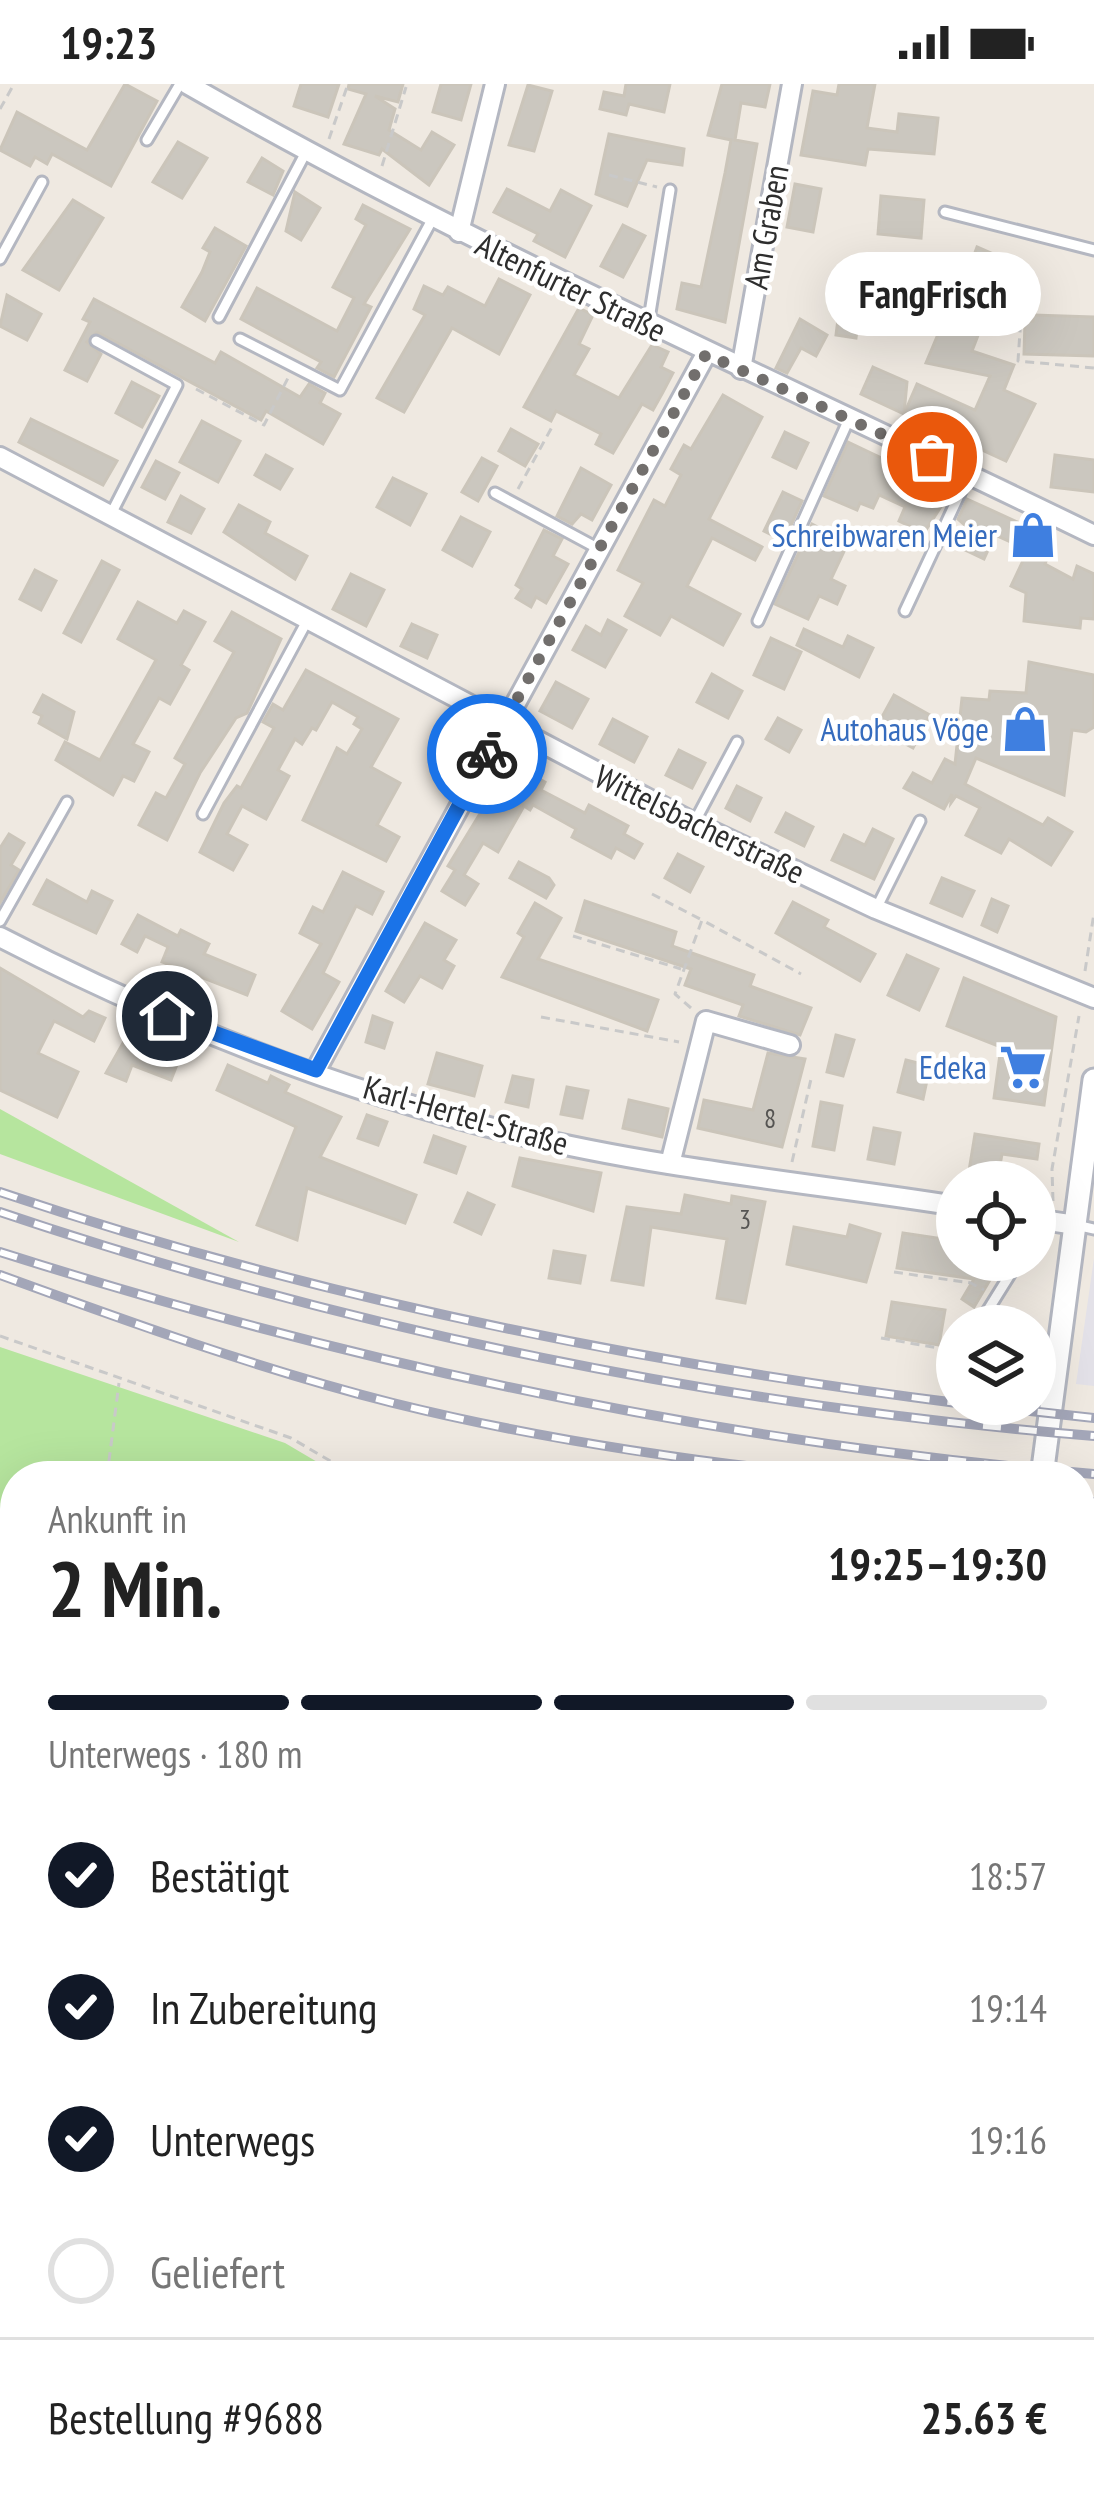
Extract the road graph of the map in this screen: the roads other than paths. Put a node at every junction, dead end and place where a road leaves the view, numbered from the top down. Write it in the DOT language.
graph roads {
  1 [pos="183,84"];
  2 [pos="495,84"];
  3 [pos="792,84"];
  4 [pos="147,140"];
  5 [pos="314,156"];
  6 [pos="42,182"];
  7 [pos="670,190"];
  8 [pos="945,212"];
  9 [pos="433,218"];
  10 [pos="459,232"];
  11 [pos="1094,250"];
  12 [pos="0,259"];
  13 [pos="219,317"];
  14 [pos="648,325"];
  15 [pos="240,339"];
  16 [pos="97,341"];
  17 [pos="706,354"];
  18 [pos="741,369"];
  19 [pos="849,419"];
  20 [pos="0,457"];
  21 [pos="970,475"];
  22 [pos="495,493"];
  23 [pos="110,516"];
  24 [pos="1094,535"];
  25 [pos="598,549"];
  26 [pos="905,611"];
  27 [pos="307,621"];
  28 [pos="758,621"];
  29 [pos="502,725"];
  30 [pos="737,742"];
  31 [pos="68,802"];
  32 [pos="203,814"];
  33 [pos="920,821"];
  34 [pos="694,823"];
  35 [pos="876,909"];
  36 [pos="0,921"];
  37 [pos="0,937"];
  38 [pos="1088,997"];
  39 [pos="790,1045"];
  40 [pos="316,1070"];
  41 [pos="1094,1080"];
  42 [pos="670,1164"];
  43 [pos="936,1203"];
  44 [pos="1056,1224"];
  45 [pos="1053,1281"];
  46 [pos="1043,1461"];
  1 -- 4 [label="lane"];
  1 -- 5 [label="street, Altenfurter Straße"];
  2 -- 10 [label="street"];
  3 -- 18 [label="street, Am Graben"];
  5 -- 9 [label="street, Altenfurter Straße"];
  5 -- 13 [label="lane"];
  6 -- 12 [label="lane"];
  7 -- 14 [label="lane"];
  8 -- 11 [label="lane"];
  9 -- 10 [label="street, Altenfurter Straße"];
  9 -- 15 [label="lane"];
  10 -- 14 [label="street, Altenfurter Straße"];
  14 -- 17 [label="street, Altenfurter Straße"];
  16 -- 23 [label="lane"];
  17 -- 18 [label="street, Altenfurter Straße"];
  17 -- 25 [label="street"];
  18 -- 19 [label="street, Altenfurter Straße"];
  19 -- 21 [label="street, Altenfurter Straße"];
  19 -- 28 [label="lane"];
  20 -- 23 [label="street, Wittelsbacherstraße"];
  21 -- 24 [label="street, Altenfurter Straße"];
  21 -- 26 [label="lane"];
  22 -- 25 [label="lane"];
  23 -- 27 [label="street, Wittelsbacherstraße"];
  25 -- 29 [label="street"];
  27 -- 29 [label="street, Wittelsbacherstraße"];
  27 -- 32 [label="lane"];
  29 -- 34 [label="street, Wittelsbacherstraße"];
  29 -- 40 [label="street"];
  30 -- 34 [label="lane"];
  31 -- 36 [label="lane"];
  33 -- 35 [label="lane"];
  34 -- 35 [label="street, Wittelsbacherstraße"];
  35 -- 38 [label="street, Wittelsbacherstraße"];
  37 -- 40 [label="street, Karl-Hertel-Straße"];
  39 -- 42 [label="street"];
  40 -- 42 [label="street, Karl-Hertel-Straße"];
  41 -- 44 [label="street"];
  42 -- 43 [label="street, Karl-Hertel-Straße"];
  45 -- 46 [label="street"];
}
